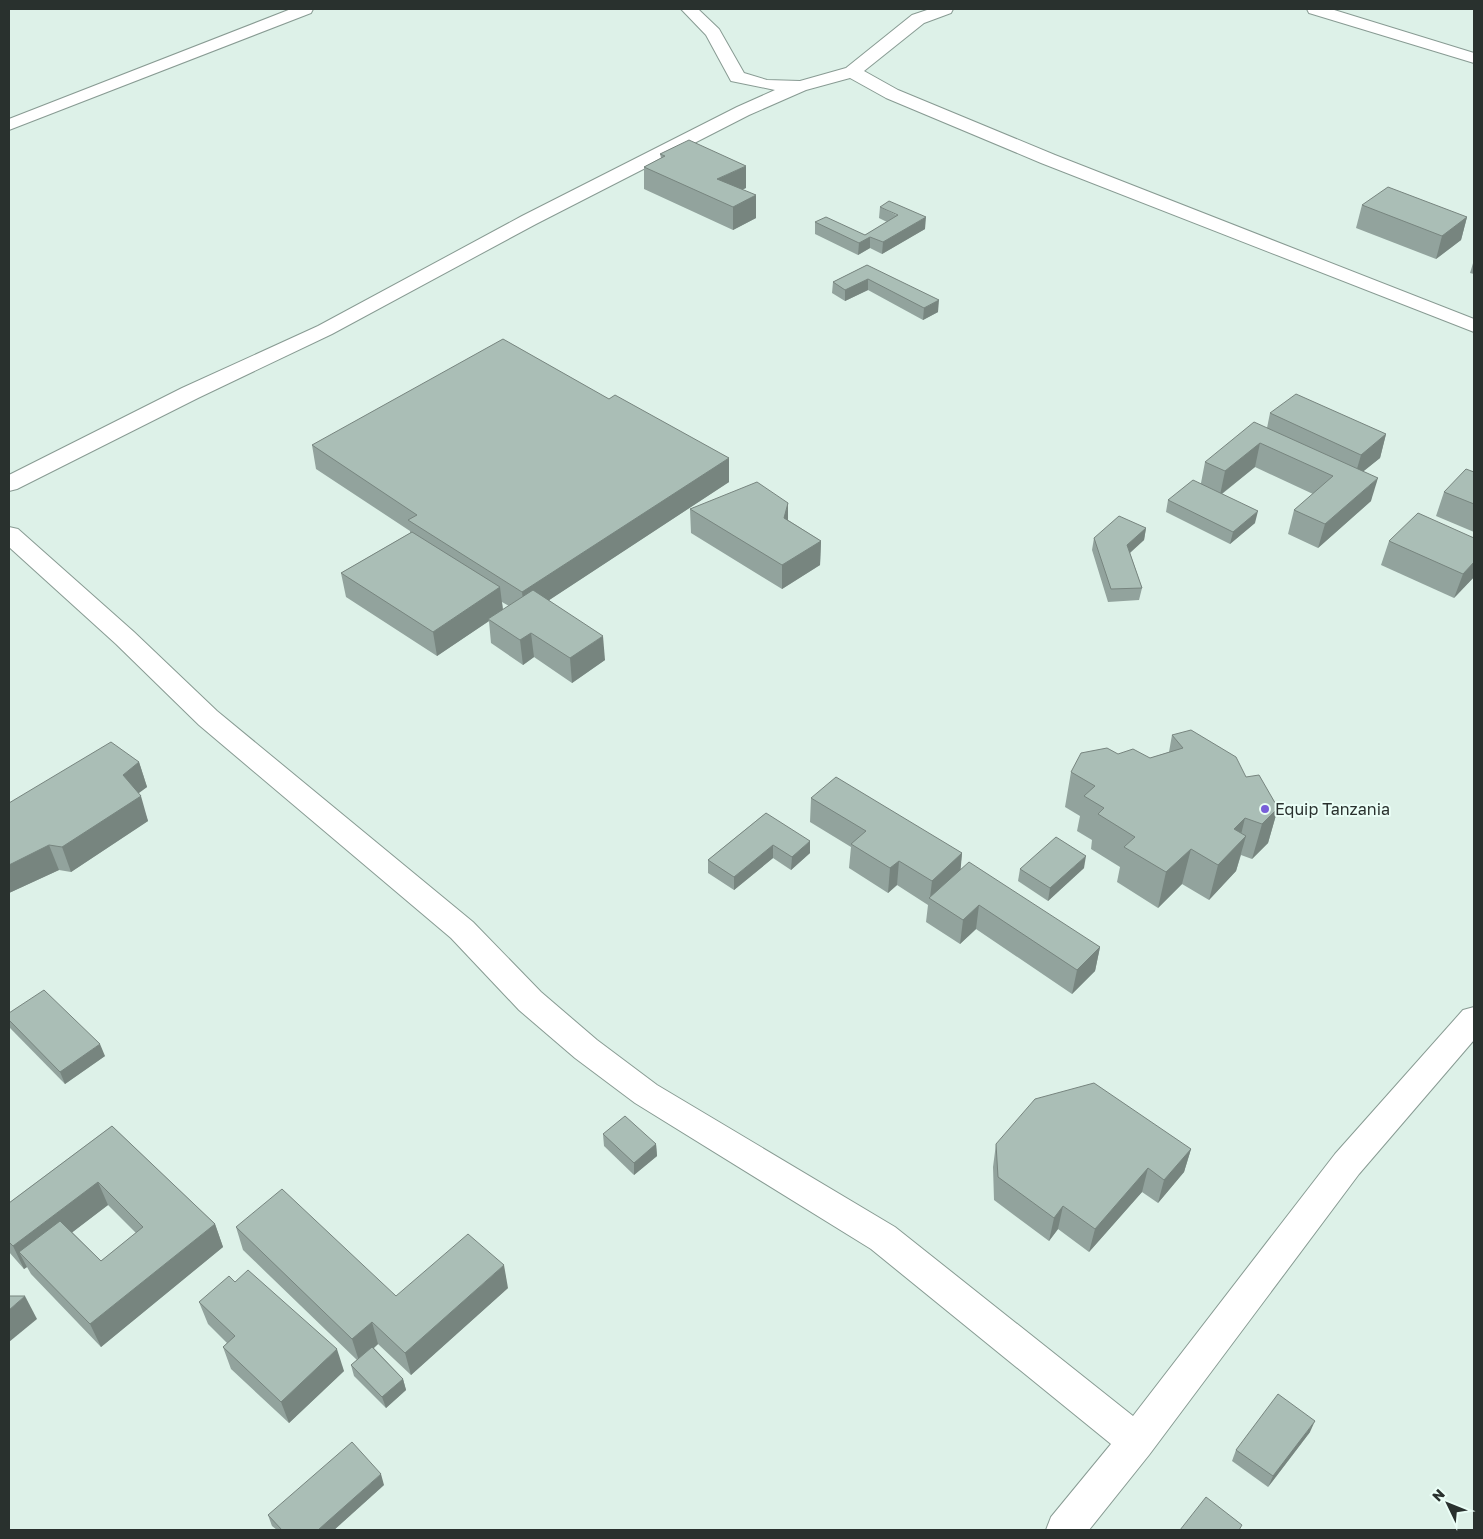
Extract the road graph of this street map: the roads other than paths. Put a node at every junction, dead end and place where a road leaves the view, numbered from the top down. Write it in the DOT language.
graph roads {
  1 [pos="305,9"];
  2 [pos="689,9"];
  3 [pos="945,9"];
  4 [pos="1315,9"];
  5 [pos="1474,58"];
  6 [pos="852,72"];
  7 [pos="800,86"];
  8 [pos="9,125"];
  9 [pos="1474,326"];
  10 [pos="9,484"];
  11 [pos="9,534"];
  12 [pos="1474,1019"];
  13 [pos="1136,1442"];
  14 [pos="1065,1530"];
  1 -- 8 [label="street"];
  2 -- 7 [label="street"];
  3 -- 6 [label="street"];
  4 -- 5 [label="street"];
  6 -- 7 [label="street"];
  6 -- 9 [label="street"];
  7 -- 10 [label="street"];
  11 -- 13 [label="street"];
  12 -- 13 [label="street"];
  13 -- 14 [label="street"];
}
